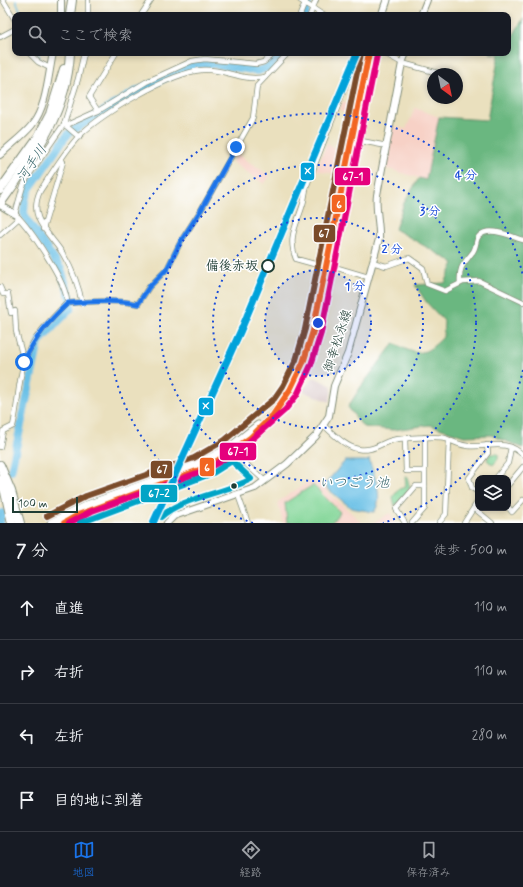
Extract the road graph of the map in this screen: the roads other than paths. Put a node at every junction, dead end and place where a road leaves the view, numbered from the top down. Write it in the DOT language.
graph roads {
  1 [pos="3,0"];
  2 [pos="61,0"];
  3 [pos="73,0"];
  4 [pos="88,0"];
  5 [pos="151,0"];
  6 [pos="316,0"];
  7 [pos="387,0"];
  8 [pos="427,0"];
  9 [pos="304,2"];
  10 [pos="313,8"];
  11 [pos="61,12"];
  12 [pos="72,12"];
  13 [pos="88,12"];
  14 [pos="143,12"];
  15 [pos="301,12"];
  16 [pos="311,12"];
  17 [pos="319,12"];
  18 [pos="383,12"];
  19 [pos="422,12"];
  20 [pos="12,15"];
  21 [pos="12,31"];
  22 [pos="0,36"];
  23 [pos="32,56"];
  24 [pos="52,56"];
  25 [pos="65,56"];
  26 [pos="70,56"];
  27 [pos="83,56"];
  28 [pos="114,56"];
  29 [pos="271,56"];
  30 [pos="286,56"];
  31 [pos="359,56"];
  32 [pos="368,56"];
  33 [pos="390,56"];
  34 [pos="405,56"];
  35 [pos="402,62"];
  36 [pos="50,68"];
  37 [pos="427,70"];
  38 [pos="265,77"];
  39 [pos="98,111"];
  40 [pos="64,124"];
  41 [pos="78,136"];
  42 [pos="351,139"];
  43 [pos="387,146"];
  44 [pos="65,154"];
  45 [pos="0,155"];
  46 [pos="0,190"];
  47 [pos="0,204"];
  48 [pos="17,216"];
  49 [pos="44,229"];
  50 [pos="0,235"];
  51 [pos="523,240"];
  52 [pos="372,262"];
  53 [pos="325,268"];
  54 [pos="368,277"];
  55 [pos="460,283"];
  56 [pos="0,286"];
  57 [pos="523,302"];
  58 [pos="68,303"];
  59 [pos="80,303"];
  60 [pos="24,362"];
  61 [pos="323,425"];
  62 [pos="2,430"];
  63 [pos="425,437"];
  64 [pos="405,439"];
  65 [pos="448,440"];
  66 [pos="487,445"];
  67 [pos="0,447"];
  68 [pos="511,447"];
  69 [pos="232,448"];
  70 [pos="523,455"];
  71 [pos="0,465"];
  72 [pos="523,467"];
  73 [pos="425,471"];
  74 [pos="498,475"];
  75 [pos="0,480"];
  76 [pos="265,481"];
  77 [pos="511,481"];
  78 [pos="425,486"];
  79 [pos="475,490"];
  80 [pos="238,495"];
  81 [pos="523,500"];
  82 [pos="474,508"];
  83 [pos="511,511"];
  84 [pos="12,523"];
  85 [pos="20,523"];
  86 [pos="51,523"];
  87 [pos="64,523"];
  88 [pos="167,523"];
  89 [pos="248,523"];
  90 [pos="405,523"];
  91 [pos="412,523"];
  92 [pos="439,523"];
  93 [pos="464,523"];
  94 [pos="492,523"];
  1 -- 20 [label="street"];
  2 -- 11 [label="main road"];
  3 -- 12 [label="highway"];
  4 -- 13 [label="street"];
  5 -- 14 [label="street"];
  6 -- 10 [label="street"];
  7 -- 18 [label="main road"];
  8 -- 19 [label="main road"];
  9 -- 10 [label="street"];
  9 -- 15 [label="street"];
  10 -- 16 [label="street"];
  10 -- 17 [label="street"];
  21 -- 22 [label="street"];
  23 -- 36 [label="street"];
  24 -- 36 [label="main road"];
  25 -- 46 [label="highway"];
  26 -- 47 [label="highway"];
  27 -- 40 [label="street"];
  28 -- 39 [label="street"];
  29 -- 39 [label="street"];
  30 -- 38 [label="street"];
  31 -- 53 [label="street"];
  32 -- 42 [label="main road"];
  33 -- 35 [label="street"];
  34 -- 35 [label="main road, 御幸松永線"];
  35 -- 37 [label="street"];
  35 -- 43 [label="main road, 御幸松永線"];
  36 -- 45 [label="main road"];
  38 -- 41 [label="street"];
  38 -- 59 [label="street"];
  39 -- 40 [label="street"];
  40 -- 41 [label="street"];
  40 -- 48 [label="street"];
  41 -- 44 [label="street"];
  42 -- 43 [label="street"];
  42 -- 53 [label="main road"];
  43 -- 52 [label="main road, 御幸松永線"];
  44 -- 49 [label="street"];
  44 -- 49 [label="street"];
  47 -- 48 [label="main road"];
  48 -- 50 [label="street"];
  48 -- 58 [label="street"];
  49 -- 59 [label="street"];
  51 -- 55 [label="street"];
  52 -- 54 [label="main road, 御幸松永線"];
  52 -- 55 [label="street"];
  53 -- 54 [label="street"];
  53 -- 69 [label="main road"];
  54 -- 61 [label="main road, 御幸松永線"];
  55 -- 57 [label="street"];
  56 -- 60 [label="street"];
  58 -- 59 [label="street"];
  58 -- 60 [label="street"];
  60 -- 62 [label="street"];
  61 -- 64 [label="street"];
  61 -- 76 [label="main road, 御幸松永線"];
  62 -- 67 [label="street"];
  63 -- 64 [label="street"];
  63 -- 65 [label="street"];
  63 -- 73 [label="street"];
  64 -- 73 [label="street"];
  65 -- 66 [label="street"];
  65 -- 92 [label="street"];
  66 -- 68 [label="street"];
  66 -- 79 [label="street"];
  68 -- 70 [label="street"];
  68 -- 74 [label="street"];
  69 -- 76 [label="street"];
  69 -- 86 [label="main road"];
  69 -- 87 [label="main road"];
  71 -- 85 [label="highway"];
  72 -- 77 [label="street"];
  73 -- 78 [label="street"];
  75 -- 84 [label="highway"];
  76 -- 80 [label="main road, 御幸松永線"];
  78 -- 90 [label="street"];
  78 -- 91 [label="street"];
  80 -- 88 [label="main road, 御幸松永線"];
  80 -- 89 [label="street"];
  81 -- 83 [label="street"];
  82 -- 93 [label="street"];
  82 -- 94 [label="street"];
}
